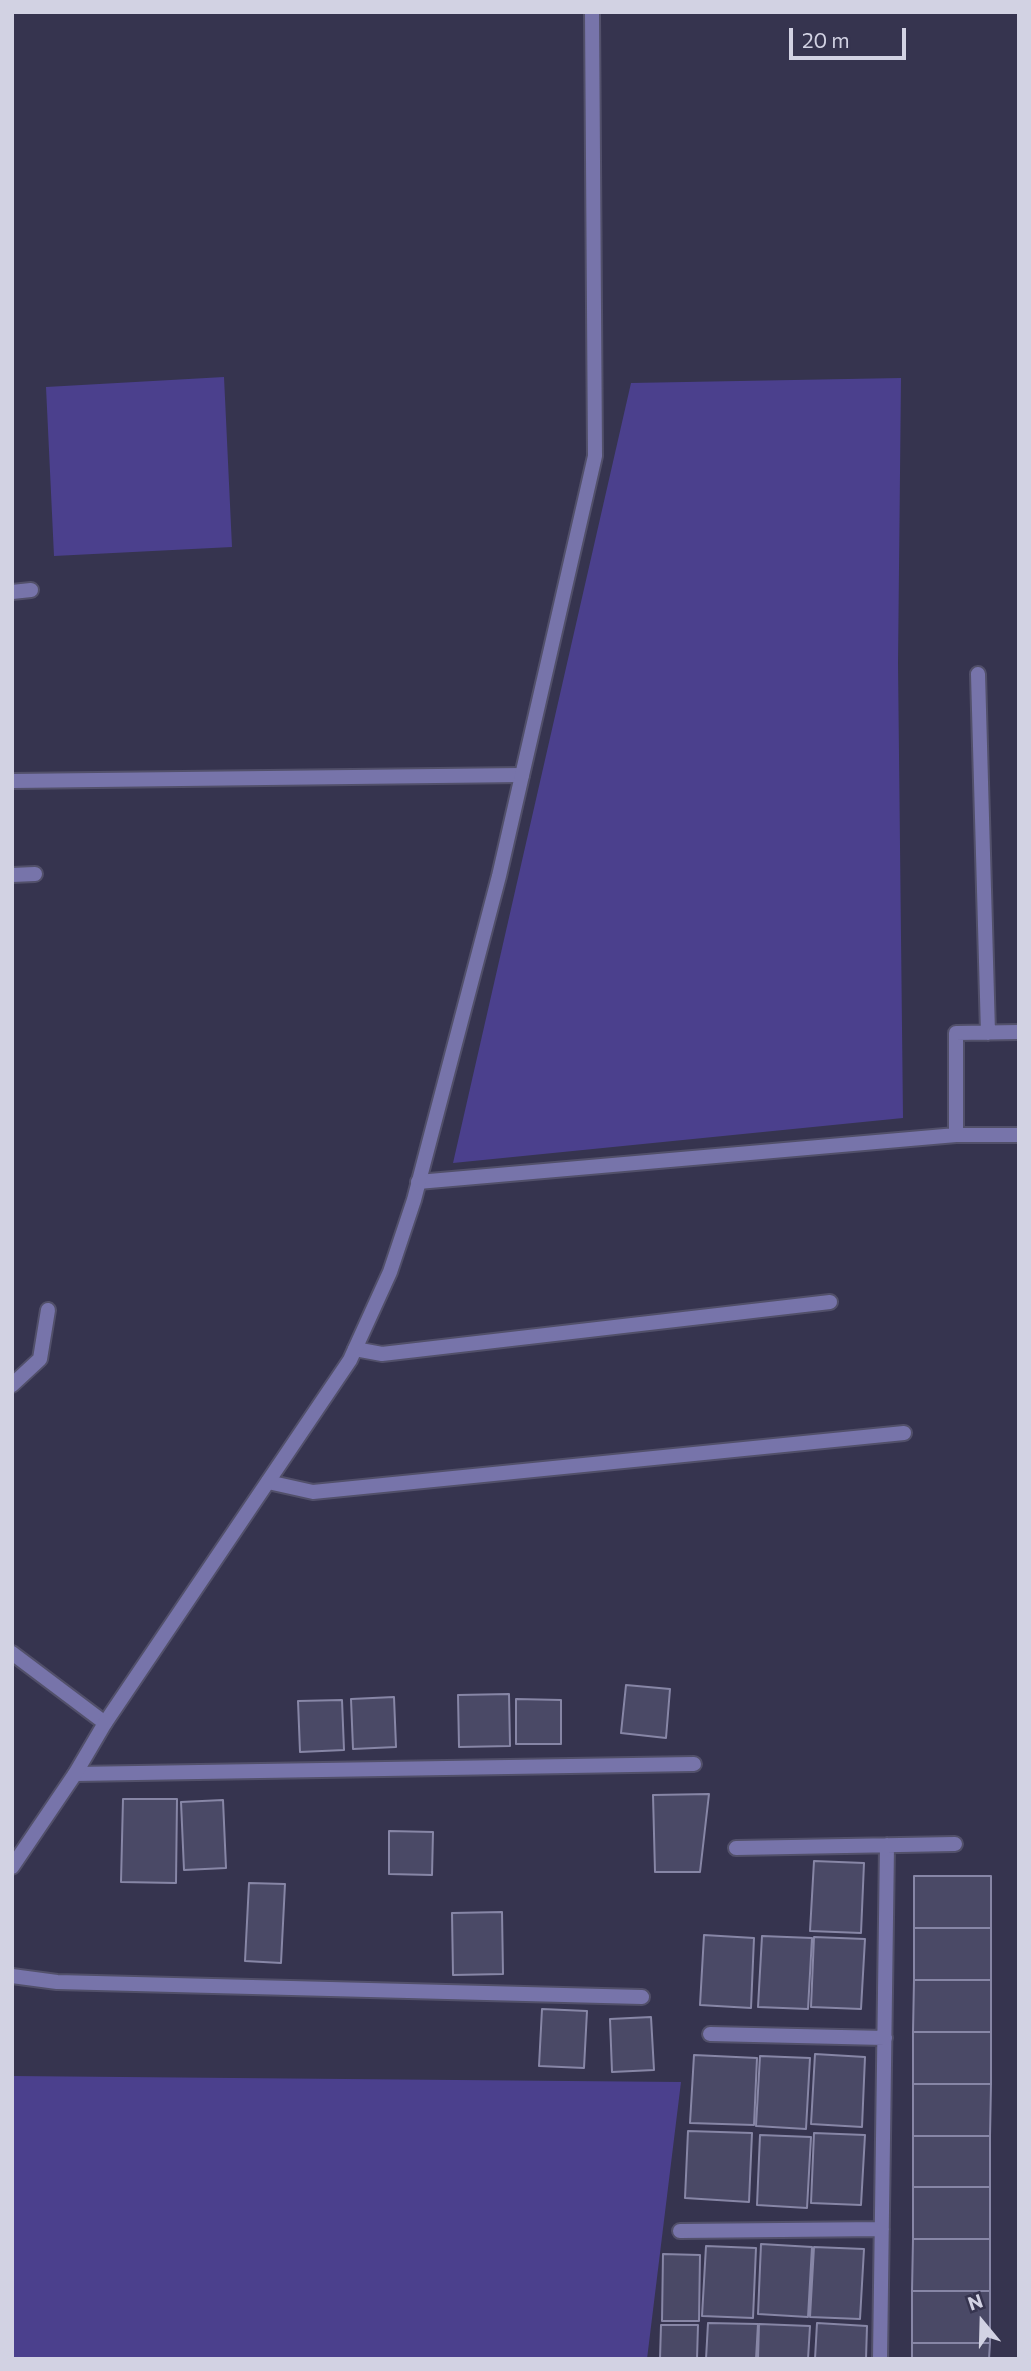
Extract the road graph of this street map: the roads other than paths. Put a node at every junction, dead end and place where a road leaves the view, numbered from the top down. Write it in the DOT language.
graph roads {
  1 [pos="592,12"];
  2 [pos="31,590"];
  3 [pos="12,592"];
  4 [pos="978,674"];
  5 [pos="522,775"];
  6 [pos="12,781"];
  7 [pos="35,874"];
  8 [pos="12,875"];
  9 [pos="1019,1032"];
  10 [pos="988,1033"];
  11 [pos="956,1135"];
  12 [pos="1019,1135"];
  13 [pos="418,1182"];
  14 [pos="830,1302"];
  15 [pos="48,1310"];
  16 [pos="355,1349"];
  17 [pos="12,1385"];
  18 [pos="904,1433"];
  19 [pos="268,1482"];
  20 [pos="12,1653"];
  21 [pos="105,1723"];
  22 [pos="694,1764"];
  23 [pos="75,1774"];
  24 [pos="956,1844"];
  25 [pos="887,1845"];
  26 [pos="736,1848"];
  27 [pos="12,1867"];
  28 [pos="12,1976"];
  29 [pos="642,1997"];
  30 [pos="710,2034"];
  31 [pos="885,2038"];
  32 [pos="882,2230"];
  33 [pos="680,2231"];
  34 [pos="880,2359"];
  1 -- 5 [label="street"];
  2 -- 3 [label="street"];
  4 -- 10 [label="street"];
  5 -- 6 [label="street"];
  5 -- 13 [label="street"];
  7 -- 8 [label="street"];
  9 -- 10 [label="street"];
  10 -- 11 [label="street"];
  11 -- 12 [label="street"];
  11 -- 13 [label="street"];
  13 -- 16 [label="street"];
  14 -- 16 [label="street"];
  15 -- 17 [label="street"];
  16 -- 19 [label="street"];
  18 -- 19 [label="street"];
  19 -- 21 [label="street"];
  20 -- 21 [label="street"];
  21 -- 23 [label="street"];
  22 -- 23 [label="street"];
  23 -- 27 [label="street"];
  24 -- 25 [label="street"];
  25 -- 26 [label="street"];
  25 -- 31 [label="street"];
  28 -- 29 [label="street"];
  30 -- 31 [label="street"];
  31 -- 32 [label="street"];
  32 -- 33 [label="street"];
  32 -- 34 [label="street"];
}
